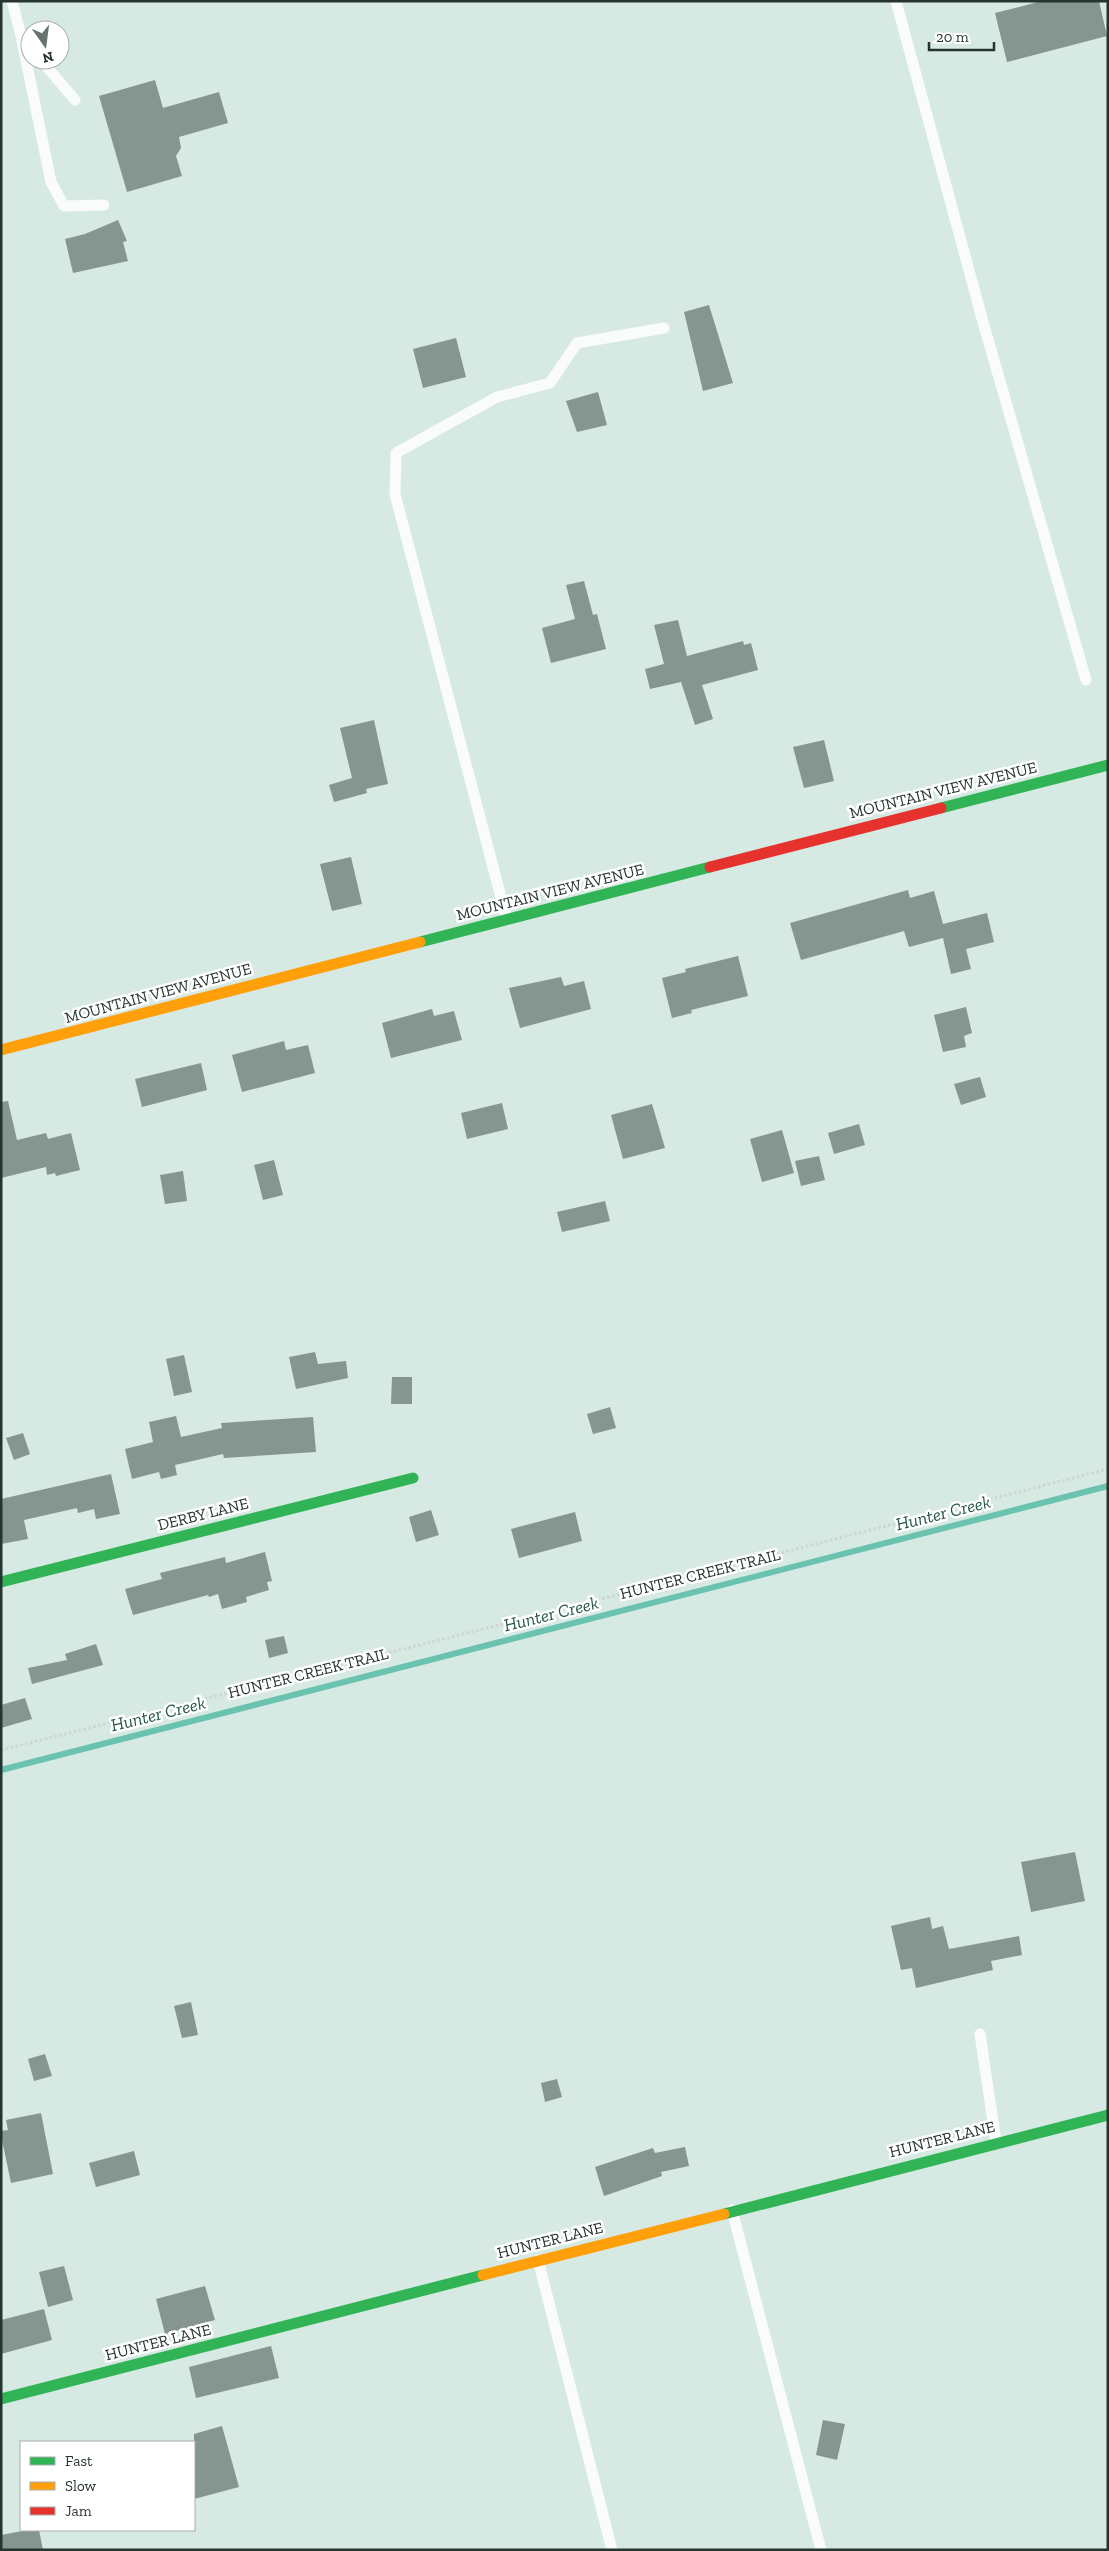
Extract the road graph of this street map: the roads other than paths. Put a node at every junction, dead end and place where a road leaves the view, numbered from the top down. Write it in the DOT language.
graph roads {
  1 [pos="12,1"];
  2 [pos="896,1"];
  3 [pos="20,32"];
  4 [pos="28,70"];
  5 [pos="50,70"];
  6 [pos="76,100"];
  7 [pos="104,205"];
  8 [pos="664,328"];
  9 [pos="1086,680"];
  10 [pos="1108,765"];
  11 [pos="508,920"];
  12 [pos="1,1050"];
  13 [pos="413,1478"];
  14 [pos="1,1582"];
  15 [pos="980,2034"];
  16 [pos="1108,2115"];
  17 [pos="996,2142"];
  18 [pos="732,2210"];
  19 [pos="538,2260"];
  20 [pos="1,2399"];
  21 [pos="612,2550"];
  22 [pos="821,2550"];
  1 -- 3 [label="lane"];
  2 -- 9 [label="lane"];
  4 -- 7 [label="lane"];
  5 -- 6 [label="lane"];
  8 -- 11 [label="lane"];
  10 -- 11 [label="street, MOUNTAIN VIEW AVENUE"];
  11 -- 12 [label="street, MOUNTAIN VIEW AVENUE"];
  13 -- 14 [label="street, DERBY LANE"];
  15 -- 17 [label="lane"];
  16 -- 17 [label="street, HUNTER LANE"];
  17 -- 18 [label="street, HUNTER LANE"];
  18 -- 19 [label="street, HUNTER LANE"];
  18 -- 22 [label="lane"];
  19 -- 20 [label="street, HUNTER LANE"];
  19 -- 21 [label="lane"];
}
